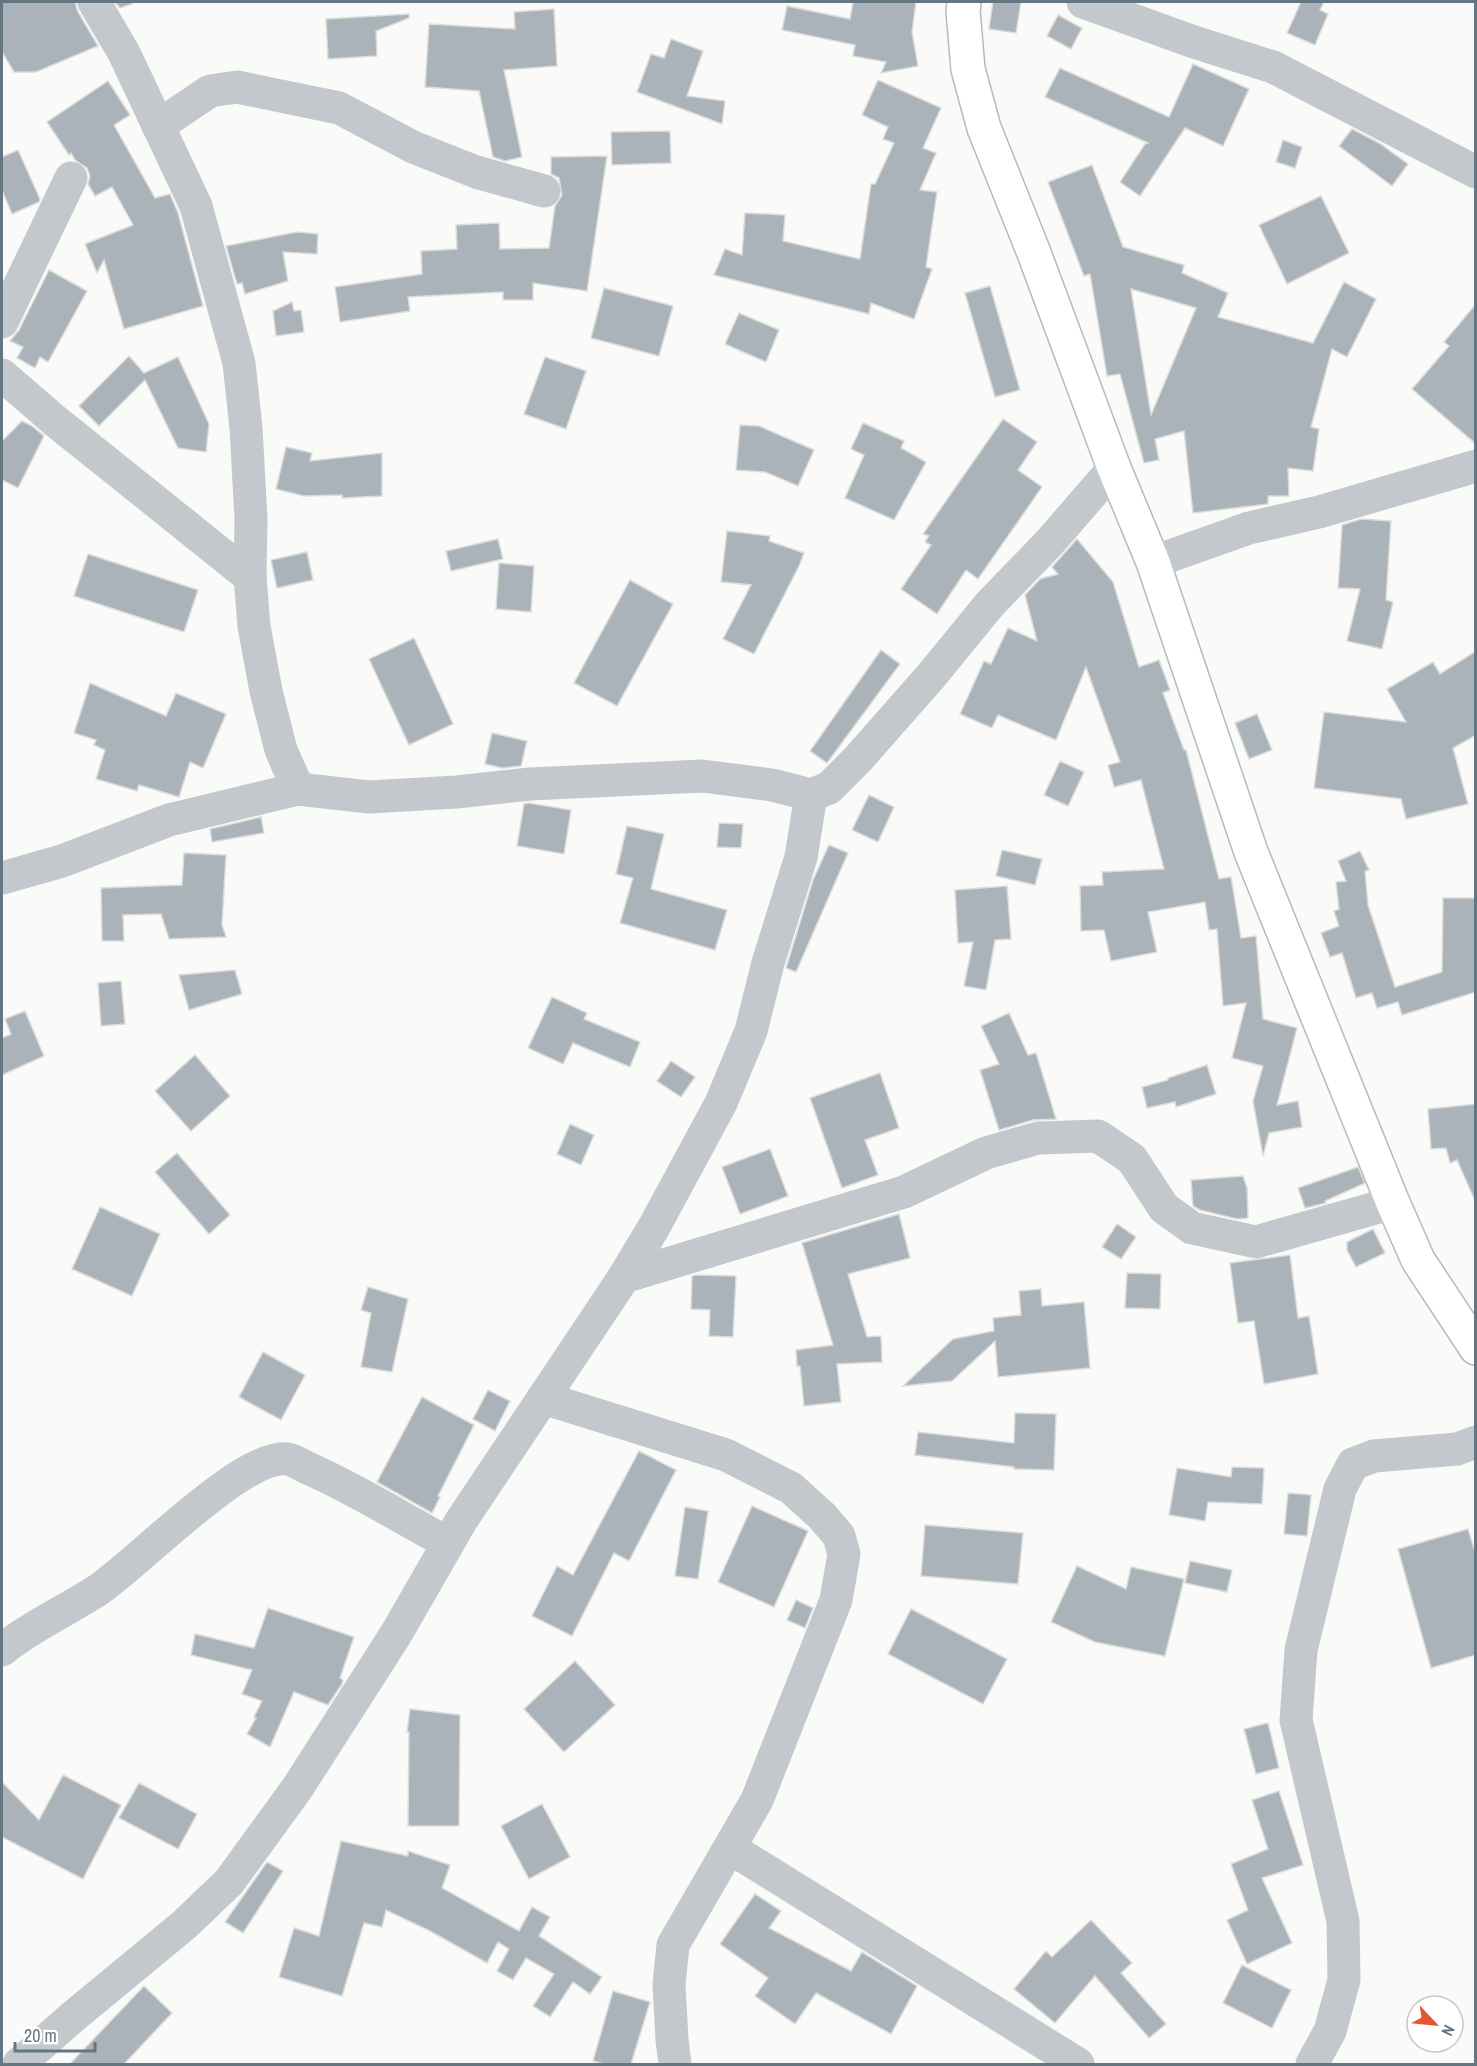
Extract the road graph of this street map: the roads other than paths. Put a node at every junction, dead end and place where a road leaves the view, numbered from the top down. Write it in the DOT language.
graph roads {
  1 [pos="94,2"];
  2 [pos="964,2"];
  3 [pos="1083,2"];
  4 [pos="158,126"];
  5 [pos="1476,172"];
  6 [pos="71,178"];
  7 [pos="544,191"];
  8 [pos="2,322"];
  9 [pos="2,375"];
  10 [pos="1476,466"];
  11 [pos="1114,468"];
  12 [pos="1153,562"];
  13 [pos="250,577"];
  14 [pos="298,789"];
  15 [pos="811,795"];
  16 [pos="2,878"];
  17 [pos="1393,1203"];
  18 [pos="624,1276"];
  19 [pos="1476,1348"];
  20 [pos="543,1398"];
  21 [pos="1476,1442"];
  22 [pos="448,1544"];
  23 [pos="2,1650"];
  24 [pos="730,1848"];
  25 [pos="19,2064"];
  26 [pos="675,2064"];
  27 [pos="1078,2064"];
  28 [pos="1312,2064"];
  1 -- 4 [label="street"];
  2 -- 11 [label="main road"];
  3 -- 5 [label="street"];
  4 -- 7 [label="street"];
  4 -- 13 [label="street"];
  6 -- 8 [label="street"];
  9 -- 13 [label="street"];
  10 -- 12 [label="street"];
  11 -- 12 [label="main road"];
  11 -- 15 [label="street"];
  12 -- 17 [label="main road"];
  13 -- 14 [label="street"];
  14 -- 15 [label="street"];
  14 -- 16 [label="street"];
  15 -- 18 [label="street"];
  17 -- 18 [label="street"];
  17 -- 19 [label="main road"];
  18 -- 20 [label="street"];
  20 -- 22 [label="street"];
  20 -- 24 [label="street"];
  21 -- 28 [label="street"];
  22 -- 23 [label="street"];
  22 -- 25 [label="street"];
  24 -- 26 [label="street"];
  24 -- 27 [label="street"];
}
